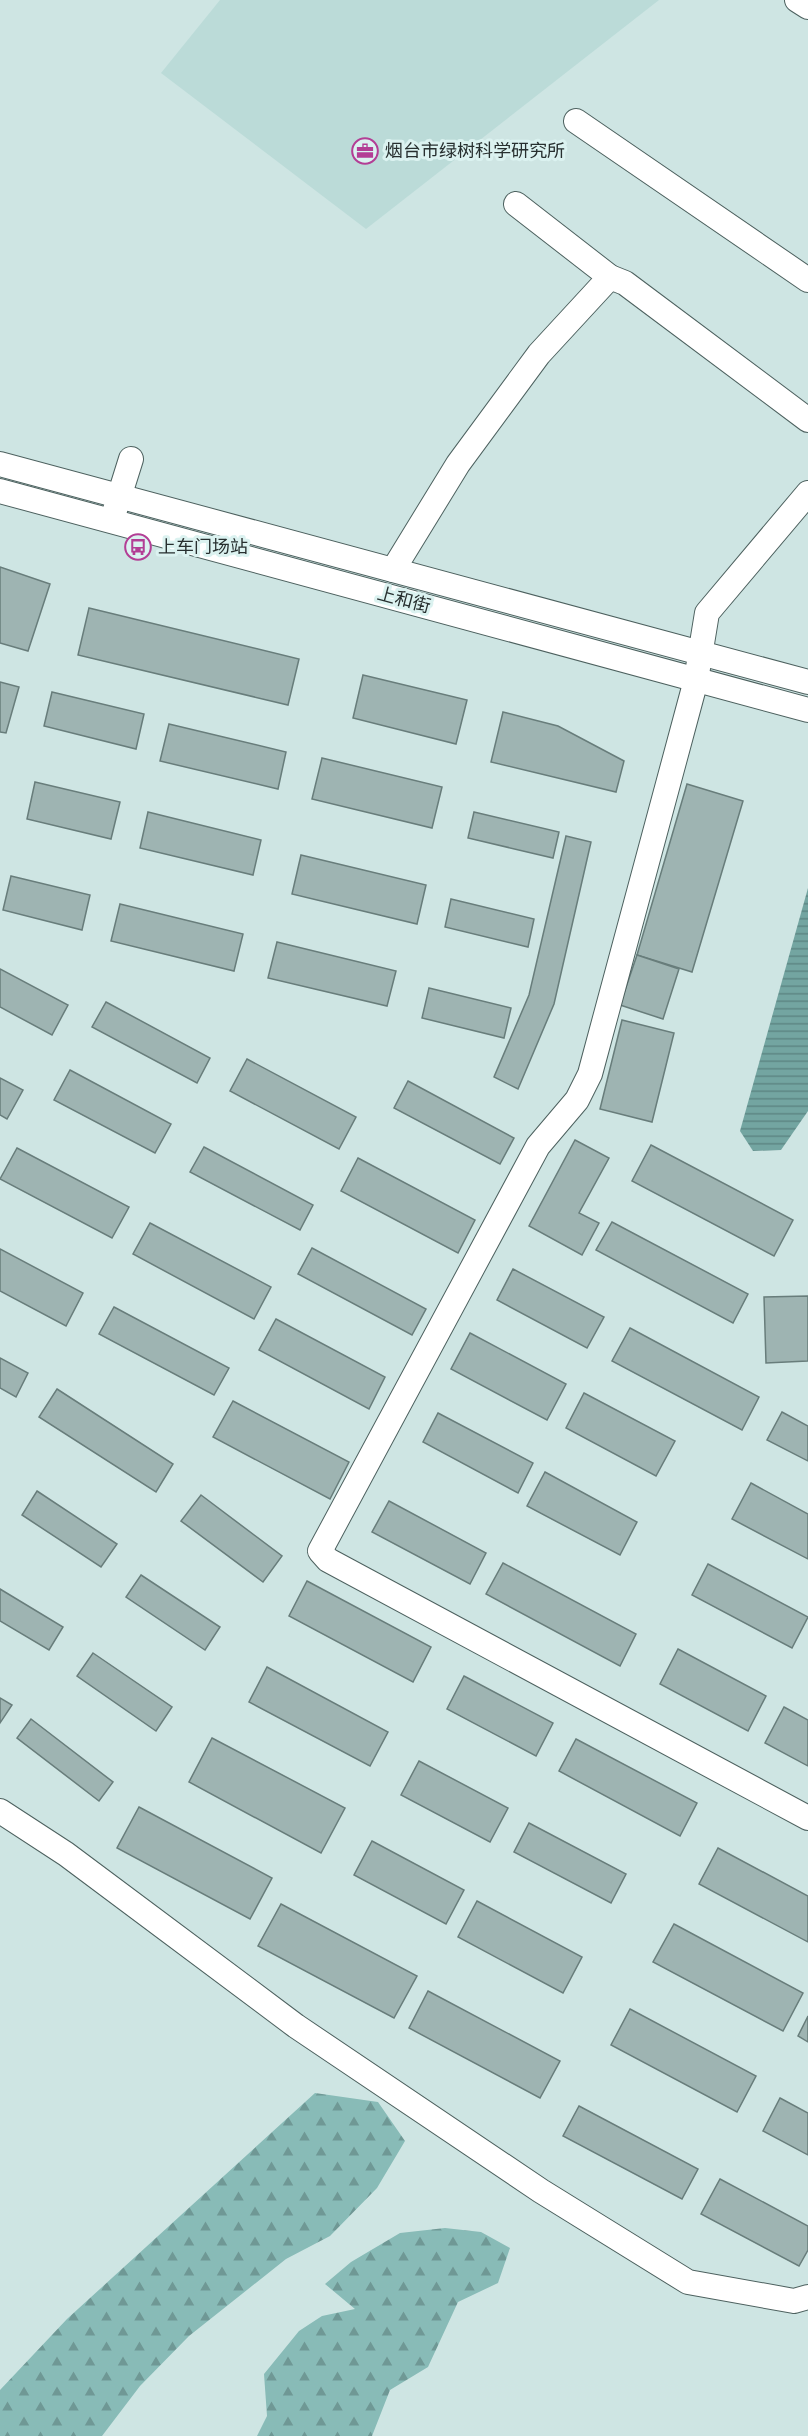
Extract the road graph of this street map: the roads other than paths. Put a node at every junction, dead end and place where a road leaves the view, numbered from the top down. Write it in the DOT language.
graph roads {
  1 [pos="797,0"];
  2 [pos="808,6"];
  3 [pos="576,121"];
  4 [pos="516,204"];
  5 [pos="610,277"];
  6 [pos="808,280"];
  7 [pos="808,420"];
  8 [pos="131,459"];
  9 [pos="0,464"];
  10 [pos="0,491"];
  11 [pos="808,493"];
  12 [pos="118,496"];
  13 [pos="112,521"];
  14 [pos="393,570"];
  15 [pos="700,653"];
  16 [pos="696,680"];
  17 [pos="808,682"];
  18 [pos="808,710"];
  19 [pos="0,1811"];
  20 [pos="808,1818"];
  21 [pos="808,2297"];
  1 -- 2 [label="street"];
  3 -- 6 [label="street"];
  4 -- 5 [label="street"];
  5 -- 7 [label="street"];
  5 -- 14 [label="street"];
  8 -- 12 [label="street"];
  9 -- 12 [label="street, 上和街"];
  10 -- 13 [label="street, 上和街"];
  11 -- 15 [label="street"];
  12 -- 13 [label="street"];
  12 -- 14 [label="street, 上和街"];
  13 -- 16 [label="street, 上和街"];
  14 -- 15 [label="street, 上和街"];
  15 -- 16 [label="street"];
  15 -- 17 [label="street, 上和街"];
  16 -- 18 [label="street, 上和街"];
  16 -- 20 [label="street"];
  19 -- 21 [label="street"];
}
